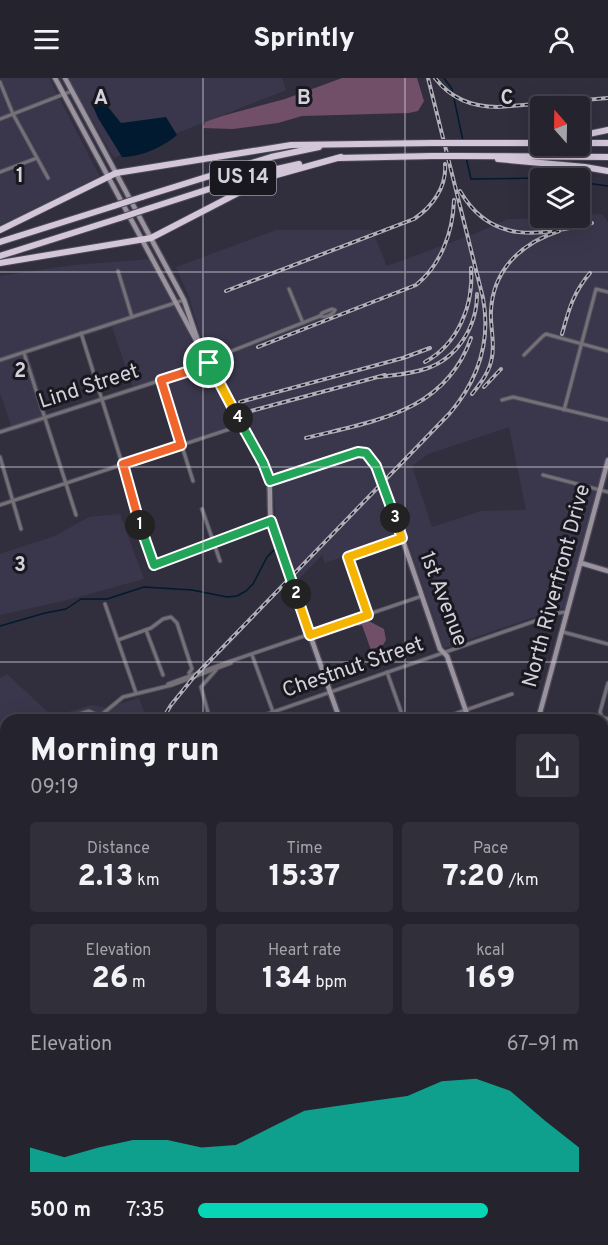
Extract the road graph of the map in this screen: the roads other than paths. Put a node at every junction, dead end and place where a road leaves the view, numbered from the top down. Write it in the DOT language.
graph roads {
  1 [pos="55,78"];
  2 [pos="65,78"];
  3 [pos="0,82"];
  4 [pos="72,91"];
  5 [pos="64,95"];
  6 [pos="14,114"];
  7 [pos="0,119"];
  8 [pos="608,130"];
  9 [pos="590,134"];
  10 [pos="530,142"];
  11 [pos="367,143"];
  12 [pos="590,143"];
  13 [pos="608,143"];
  14 [pos="483,156"];
  15 [pos="341,157"];
  16 [pos="608,157"];
  17 [pos="38,158"];
  18 [pos="608,171"];
  19 [pos="0,172"];
  20 [pos="116,173"];
  21 [pos="109,177"];
  22 [pos="48,178"];
  23 [pos="0,230"];
  24 [pos="151,238"];
  25 [pos="143,240"];
  26 [pos="0,242"];
  27 [pos="0,256"];
  28 [pos="0,263"];
  29 [pos="118,271"];
  30 [pos="289,290"];
  31 [pos="608,292"];
  32 [pos="184,300"];
  33 [pos="177,302"];
  34 [pos="320,316"];
  35 [pos="132,317"];
  36 [pos="303,323"];
  37 [pos="81,333"];
  38 [pos="581,343"];
  39 [pos="200,346"];
  40 [pos="608,351"];
  41 [pos="24,352"];
  42 [pos="524,355"];
  43 [pos="0,360"];
  44 [pos="209,363"];
  45 [pos="161,380"];
  46 [pos="102,399"];
  47 [pos="502,400"];
  48 [pos="564,410"];
  49 [pos="45,418"];
  50 [pos="608,420"];
  51 [pos="242,425"];
  52 [pos="0,432"];
  53 [pos="181,445"];
  54 [pos="0,457"];
  55 [pos="608,459"];
  56 [pos="123,464"];
  57 [pos="543,475"];
  58 [pos="193,481"];
  59 [pos="270,481"];
  60 [pos="66,485"];
  61 [pos="600,490"];
  62 [pos="608,492"];
  63 [pos="13,501"];
  64 [pos="0,505"];
  65 [pos="202,509"];
  66 [pos="76,515"];
  67 [pos="271,521"];
  68 [pos="21,529"];
  69 [pos="402,538"];
  70 [pos="213,542"];
  71 [pos="220,561"];
  72 [pos="581,563"];
  73 [pos="608,570"];
  74 [pos="422,596"];
  75 [pos="105,604"];
  76 [pos="568,612"];
  77 [pos="368,615"];
  78 [pos="146,630"];
  79 [pos="563,632"];
  80 [pos="310,635"];
  81 [pos="118,640"];
  82 [pos="608,644"];
  83 [pos="444,652"];
  84 [pos="252,655"];
  85 [pos="232,662"];
  86 [pos="216,670"];
  87 [pos="191,671"];
  88 [pos="387,672"];
  89 [pos="163,675"];
  90 [pos="608,682"];
  91 [pos="168,684"];
  92 [pos="331,691"];
  93 [pos="136,693"];
  94 [pos="512,694"];
  95 [pos="466,710"];
  96 [pos="274,712"];
  97 [pos="79,714"];
  98 [pos="96,714"];
  99 [pos="102,714"];
  100 [pos="208,714"];
  101 [pos="268,714"];
  102 [pos="338,714"];
  103 [pos="403,714"];
  104 [pos="454,714"];
  105 [pos="467,714"];
  106 [pos="540,714"];
  107 [pos="601,714"];
  1 -- 5 [label="street"];
  2 -- 4 [label="street"];
  3 -- 6 [label="street"];
  4 -- 5 [label="street"];
  4 -- 20 [label="street"];
  5 -- 6 [label="street"];
  5 -- 21 [label="street"];
  6 -- 7 [label="street"];
  6 -- 17 [label="street"];
  8 -- 9 [label="highway"];
  10 -- 11 [label="highway, US 14, bridge"];
  11 -- 20 [label="highway"];
  11 -- 26 [label="highway, US 14, bridge"];
  12 -- 13 [label="highway"];
  14 -- 15 [label="highway, US 14, bridge"];
  14 -- 16 [label="highway, US 14"];
  14 -- 18 [label="highway"];
  15 -- 24 [label="highway"];
  15 -- 27 [label="highway, US 14, bridge"];
  17 -- 19 [label="street"];
  17 -- 22 [label="street"];
  20 -- 21 [label="highway"];
  20 -- 24 [label="street"];
  21 -- 23 [label="highway"];
  21 -- 25 [label="street"];
  24 -- 25 [label="highway"];
  24 -- 32 [label="street"];
  25 -- 28 [label="highway"];
  25 -- 33 [label="street"];
  29 -- 35 [label="street"];
  30 -- 36 [label="street"];
  31 -- 38 [label="street"];
  32 -- 33 [label="street"];
  32 -- 39 [label="street"];
  33 -- 35 [label="street"];
  33 -- 39 [label="street"];
  34 -- 36 [label="street, Lind Street"];
  35 -- 37 [label="street"];
  36 -- 44 [label="street, Lind Street"];
  37 -- 41 [label="street"];
  37 -- 46 [label="street"];
  38 -- 40 [label="street"];
  38 -- 42 [label="street"];
  38 -- 48 [label="street"];
  39 -- 44 [label="street"];
  41 -- 43 [label="street"];
  41 -- 49 [label="street"];
  44 -- 45 [label="street, Lind Street"];
  44 -- 51 [label="street"];
  45 -- 46 [label="street, Lind Street"];
  45 -- 53 [label="street"];
  46 -- 49 [label="street, Lind Street"];
  46 -- 56 [label="street"];
  47 -- 48 [label="street"];
  48 -- 50 [label="street"];
  49 -- 52 [label="street, Lind Street"];
  49 -- 60 [label="street"];
  51 -- 53 [label="street"];
  51 -- 59 [label="street"];
  53 -- 56 [label="street"];
  53 -- 58 [label="street"];
  54 -- 63 [label="street"];
  55 -- 61 [label="street, North Riverfront Drive"];
  56 -- 60 [label="street"];
  56 -- 70 [label="street"];
  57 -- 61 [label="street"];
  59 -- 67 [label="street"];
  59 -- 69 [label="street, 1st Avenue"];
  60 -- 63 [label="street"];
  60 -- 66 [label="street"];
  61 -- 62 [label="street"];
  61 -- 72 [label="street, North Riverfront Drive"];
  63 -- 64 [label="street"];
  63 -- 68 [label="street"];
  65 -- 70 [label="street"];
  67 -- 70 [label="street"];
  67 -- 80 [label="street"];
  69 -- 74 [label="street, 1st Avenue"];
  69 -- 77 [label="street"];
  70 -- 71 [label="street"];
  72 -- 73 [label="street"];
  72 -- 76 [label="street, North Riverfront Drive"];
  74 -- 77 [label="street"];
  74 -- 83 [label="street, 1st Avenue"];
  75 -- 81 [label="street"];
  76 -- 79 [label="street, North Riverfront Drive"];
  76 -- 83 [label="street, Chestnut Street"];
  77 -- 80 [label="street"];
  78 -- 81 [label="street"];
  78 -- 87 [label="street"];
  78 -- 89 [label="street"];
  79 -- 82 [label="street"];
  79 -- 106 [label="street, North Riverfront Drive"];
  80 -- 84 [label="street"];
  80 -- 92 [label="street"];
  81 -- 93 [label="street"];
  83 -- 88 [label="street, Chestnut Street"];
  83 -- 95 [label="street, 1st Avenue"];
  84 -- 85 [label="street"];
  84 -- 96 [label="street"];
  85 -- 86 [label="street"];
  85 -- 91 [label="street"];
  86 -- 91 [label="street"];
  86 -- 100 [label="street"];
  88 -- 92 [label="street, Chestnut Street"];
  88 -- 103 [label="street"];
  90 -- 107 [label="street"];
  91 -- 93 [label="street"];
  92 -- 96 [label="street, Chestnut Street"];
  92 -- 102 [label="street"];
  93 -- 99 [label="street"];
  94 -- 95 [label="street"];
  95 -- 104 [label="street"];
  95 -- 105 [label="street, 1st Avenue"];
  96 -- 101 [label="street, Chestnut Street"];
  97 -- 98 [label="street"];
}
